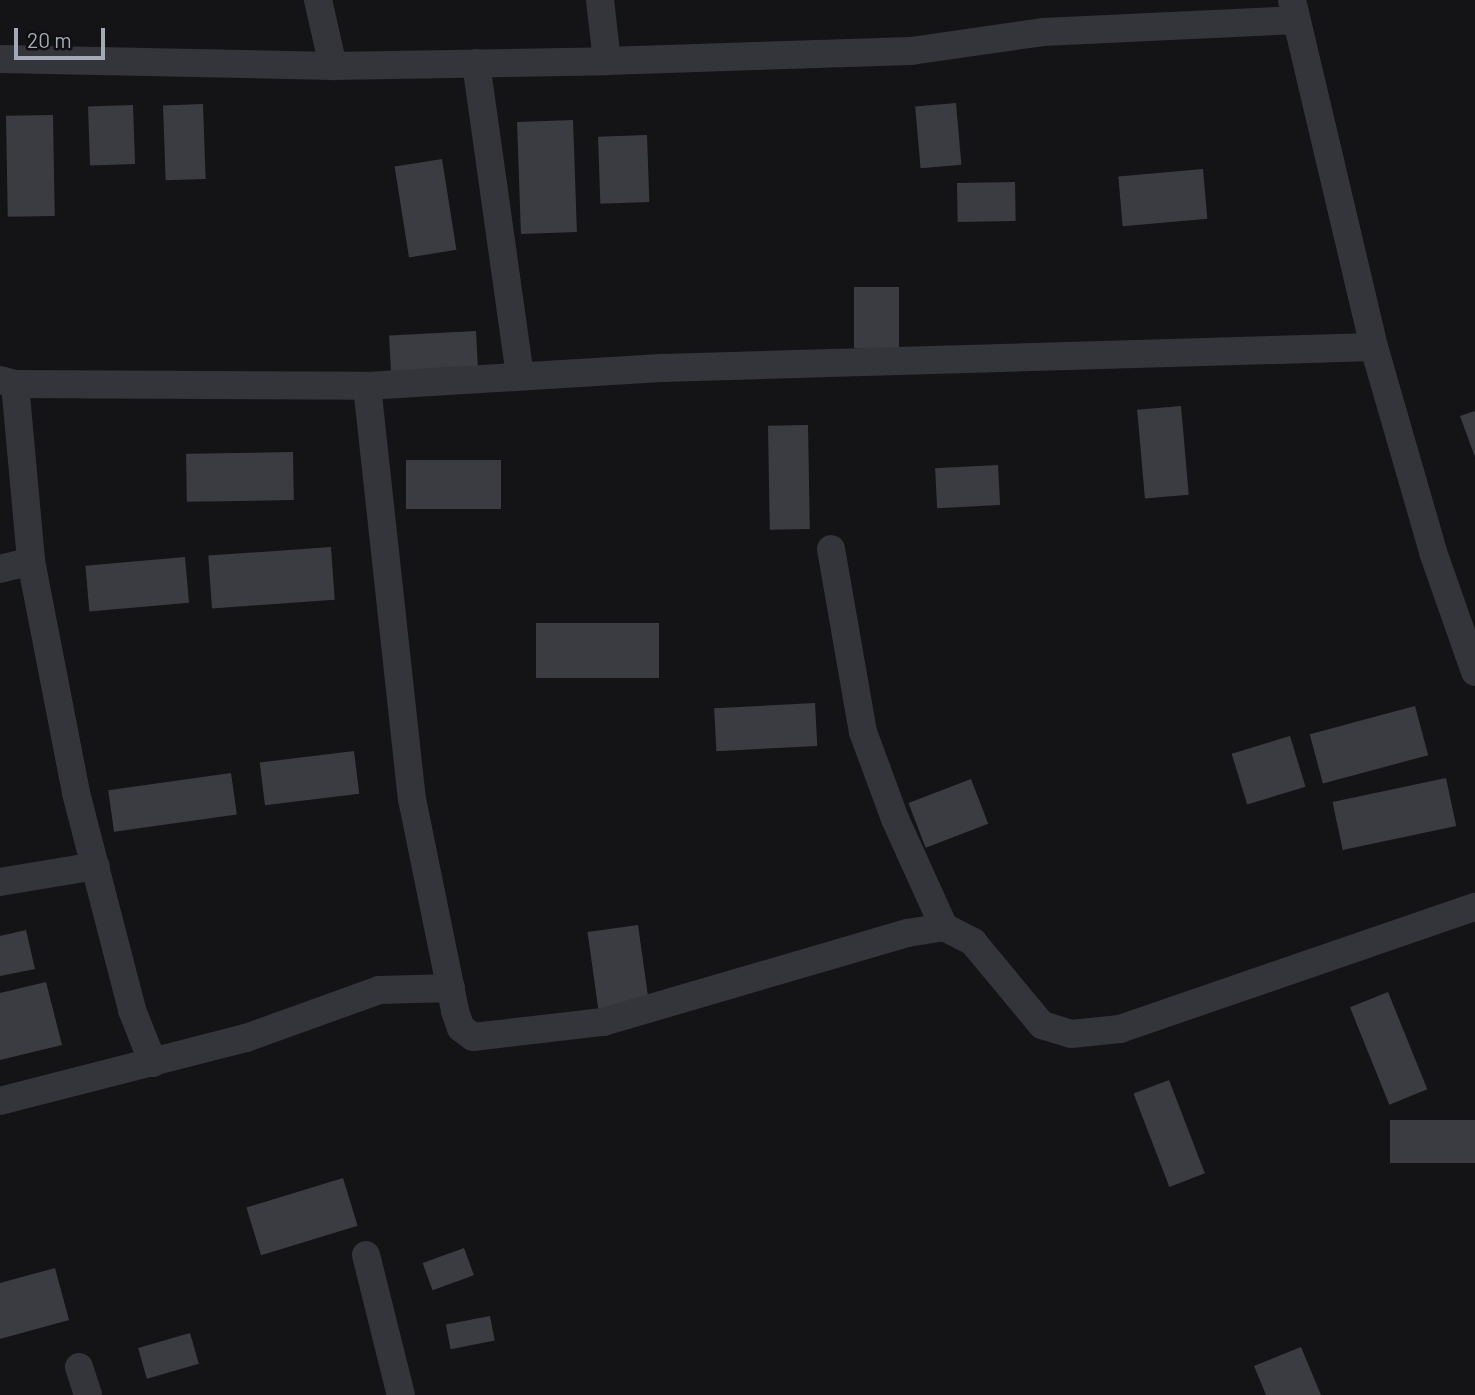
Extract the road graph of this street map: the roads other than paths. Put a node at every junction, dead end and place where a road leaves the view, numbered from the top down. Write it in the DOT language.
graph roads {
  1 [pos="318,0"];
  2 [pos="600,0"];
  3 [pos="1294,10"];
  4 [pos="0,59"];
  5 [pos="607,61"];
  6 [pos="476,63"];
  7 [pos="332,66"];
  8 [pos="1374,347"];
  9 [pos="520,376"];
  10 [pos="7,382"];
  11 [pos="366,386"];
  12 [pos="831,549"];
  13 [pos="31,561"];
  14 [pos="0,569"];
  15 [pos="1475,672"];
  16 [pos="96,866"];
  17 [pos="0,882"];
  18 [pos="1475,907"];
  19 [pos="944,926"];
  20 [pos="451,988"];
  21 [pos="153,1063"];
  22 [pos="0,1101"];
  23 [pos="366,1255"];
  24 [pos="79,1367"];
  25 [pos="88,1395"];
  26 [pos="401,1395"];
  1 -- 7 [label="street"];
  2 -- 5 [label="street"];
  3 -- 5 [label="street"];
  3 -- 8 [label="street"];
  4 -- 7 [label="street"];
  5 -- 6 [label="street"];
  6 -- 7 [label="street"];
  6 -- 9 [label="street"];
  8 -- 9 [label="street"];
  8 -- 15 [label="street"];
  9 -- 11 [label="street"];
  10 -- 11 [label="street"];
  10 -- 13 [label="street"];
  11 -- 20 [label="street"];
  12 -- 19 [label="street"];
  13 -- 14 [label="street"];
  13 -- 16 [label="street"];
  16 -- 17 [label="street"];
  16 -- 21 [label="street"];
  18 -- 19 [label="street"];
  19 -- 20 [label="street"];
  20 -- 21 [label="street"];
  21 -- 22 [label="street"];
  23 -- 26 [label="street"];
  24 -- 25 [label="street"];
}
